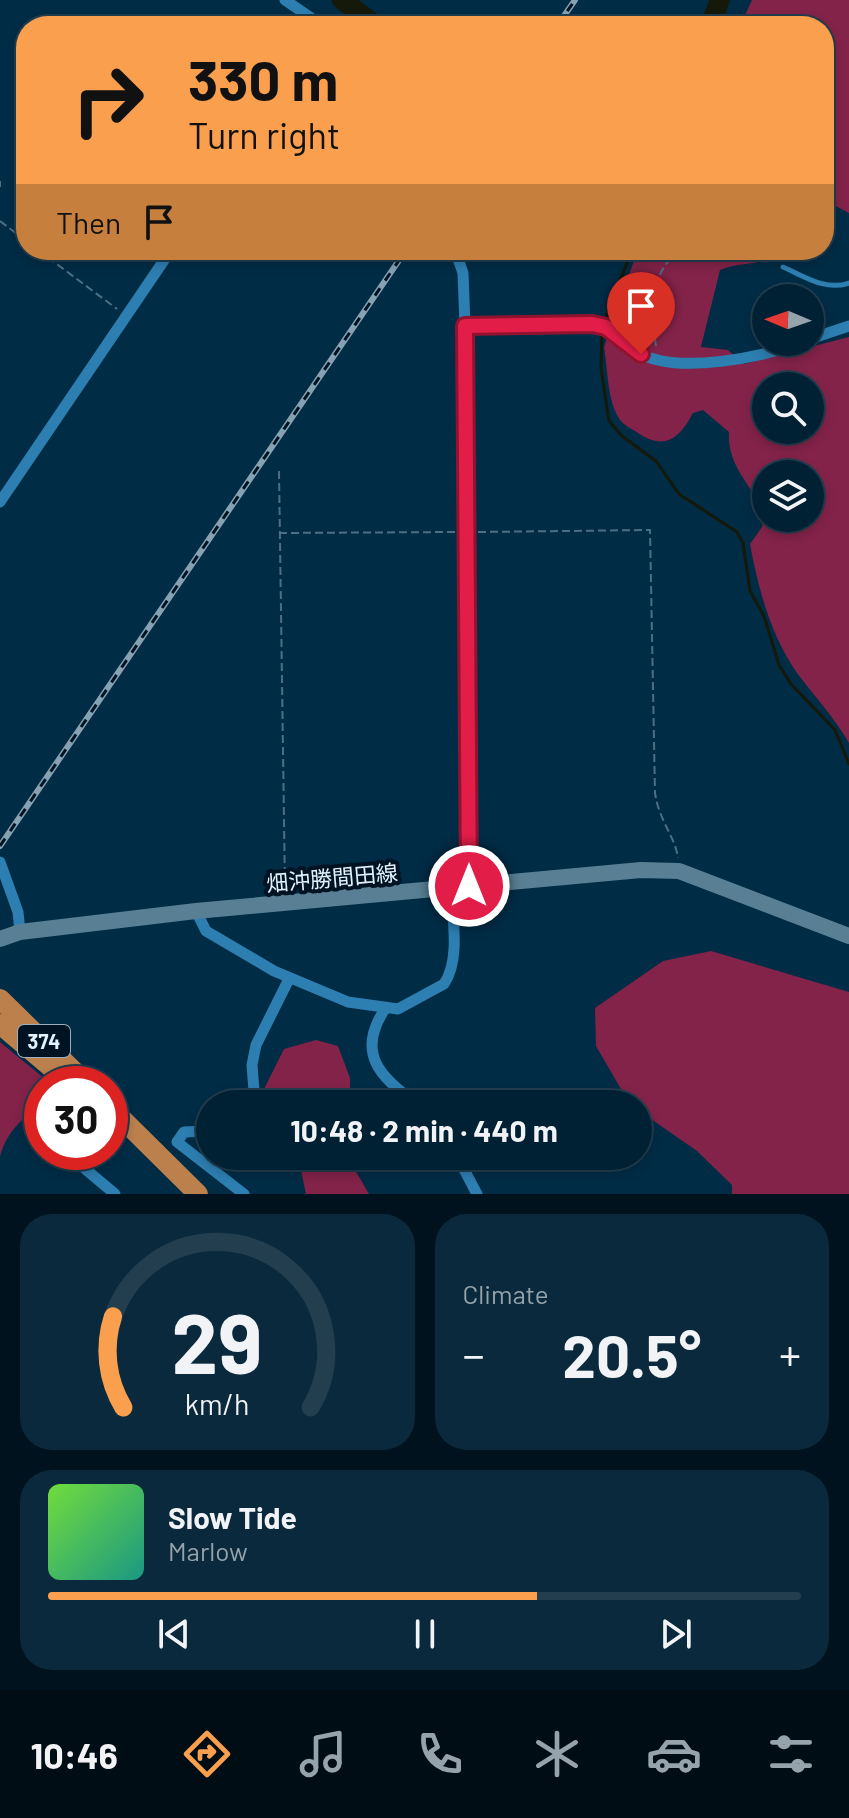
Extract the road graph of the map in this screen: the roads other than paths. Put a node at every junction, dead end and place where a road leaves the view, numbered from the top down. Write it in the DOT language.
graph roads {
  1 [pos="285,0"];
  2 [pos="308,16"];
  3 [pos="164,260"];
  4 [pos="458,260"];
  5 [pos="783,267"];
  6 [pos="849,283"];
  7 [pos="465,326"];
  8 [pos="849,326"];
  9 [pos="824,334"];
  10 [pos="752,354"];
  11 [pos="0,502"];
  12 [pos="0,862"];
  13 [pos="469,886"];
  14 [pos="451,888"];
  15 [pos="196,911"];
  16 [pos="20,932"];
  17 [pos="849,936"];
  18 [pos="0,939"];
  19 [pos="289,979"];
  20 [pos="0,999"];
  21 [pos="385,1009"];
  22 [pos="0,1024"];
  23 [pos="49,1066"];
  24 [pos="69,1066"];
  25 [pos="254,1090"];
  26 [pos="396,1090"];
  27 [pos="128,1125"];
  28 [pos="196,1132"];
  29 [pos="128,1133"];
  30 [pos="196,1157"];
  31 [pos="86,1170"];
  32 [pos="213,1170"];
  33 [pos="464,1170"];
  34 [pos="177,1175"];
  35 [pos="115,1194"];
  36 [pos="198,1194"];
  37 [pos="244,1194"];
  38 [pos="477,1194"];
  1 -- 2 [label="street"];
  3 -- 11 [label="street"];
  4 -- 7 [label="street"];
  5 -- 6 [label="lane"];
  7 -- 10 [label="street"];
  7 -- 13 [label="street"];
  8 -- 9 [label="street"];
  12 -- 16 [label="street"];
  13 -- 14 [label="main road, 畑沖勝間田線"];
  13 -- 17 [label="main road, 畑沖勝間田線"];
  14 -- 15 [label="main road, 畑沖勝間田線"];
  14 -- 21 [label="street"];
  15 -- 16 [label="main road, 畑沖勝間田線"];
  15 -- 19 [label="street"];
  16 -- 18 [label="main road, 畑沖勝間田線"];
  19 -- 21 [label="street"];
  19 -- 25 [label="street"];
  20 -- 24 [label="highway, 374"];
  21 -- 26 [label="street"];
  22 -- 23 [label="highway"];
  27 -- 34 [label="highway"];
  28 -- 30 [label="street"];
  29 -- 34 [label="highway"];
  31 -- 35 [label="street"];
  32 -- 37 [label="street"];
  33 -- 38 [label="street"];
  34 -- 36 [label="highway"];
}
